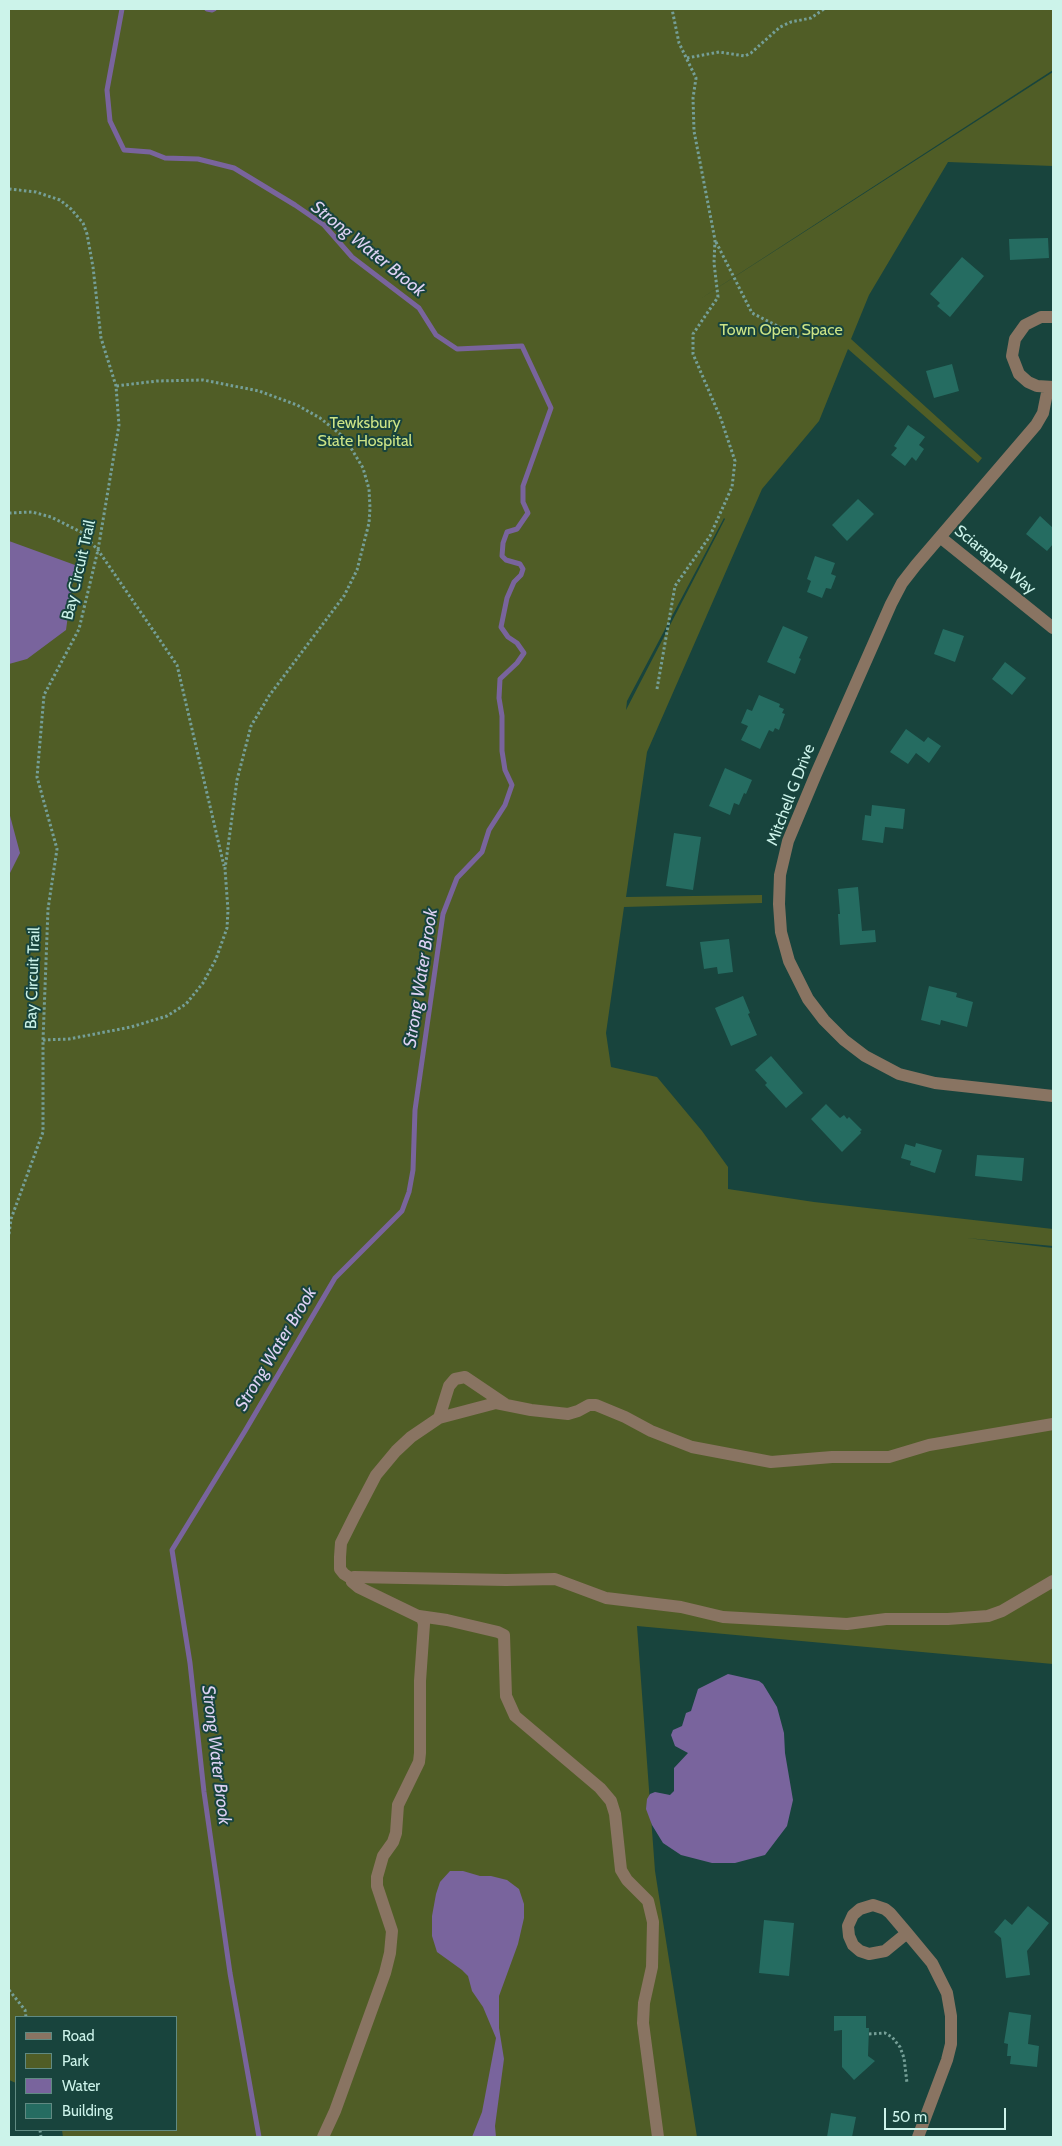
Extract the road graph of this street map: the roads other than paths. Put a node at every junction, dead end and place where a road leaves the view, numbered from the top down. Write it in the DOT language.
graph roads {
  1 [pos="1053,317"];
  2 [pos="1051,388"];
  3 [pos="940,537"];
  4 [pos="1053,628"];
  5 [pos="1053,1096"];
  6 [pos="505,1404"];
  7 [pos="439,1418"];
  8 [pos="1053,1424"];
  9 [pos="352,1579"];
  10 [pos="1053,1581"];
  11 [pos="419,1616"];
  12 [pos="907,1933"];
  13 [pos="323,2137"];
  14 [pos="658,2137"];
  15 [pos="918,2137"];
  1 -- 2 [label="street, Mitchell G Drive"];
  2 -- 3 [label="street, Mitchell G Drive"];
  3 -- 4 [label="street, Sciarappa Way"];
  3 -- 5 [label="street, Mitchell G Drive"];
  6 -- 7 [label="street"];
  6 -- 7 [label="street"];
  6 -- 8 [label="street"];
  7 -- 9 [label="street"];
  9 -- 10 [label="street"];
  9 -- 11 [label="street"];
  11 -- 13 [label="street"];
  11 -- 14 [label="street"];
  12 -- 12 [label="street"];
  12 -- 15 [label="street"];
}
